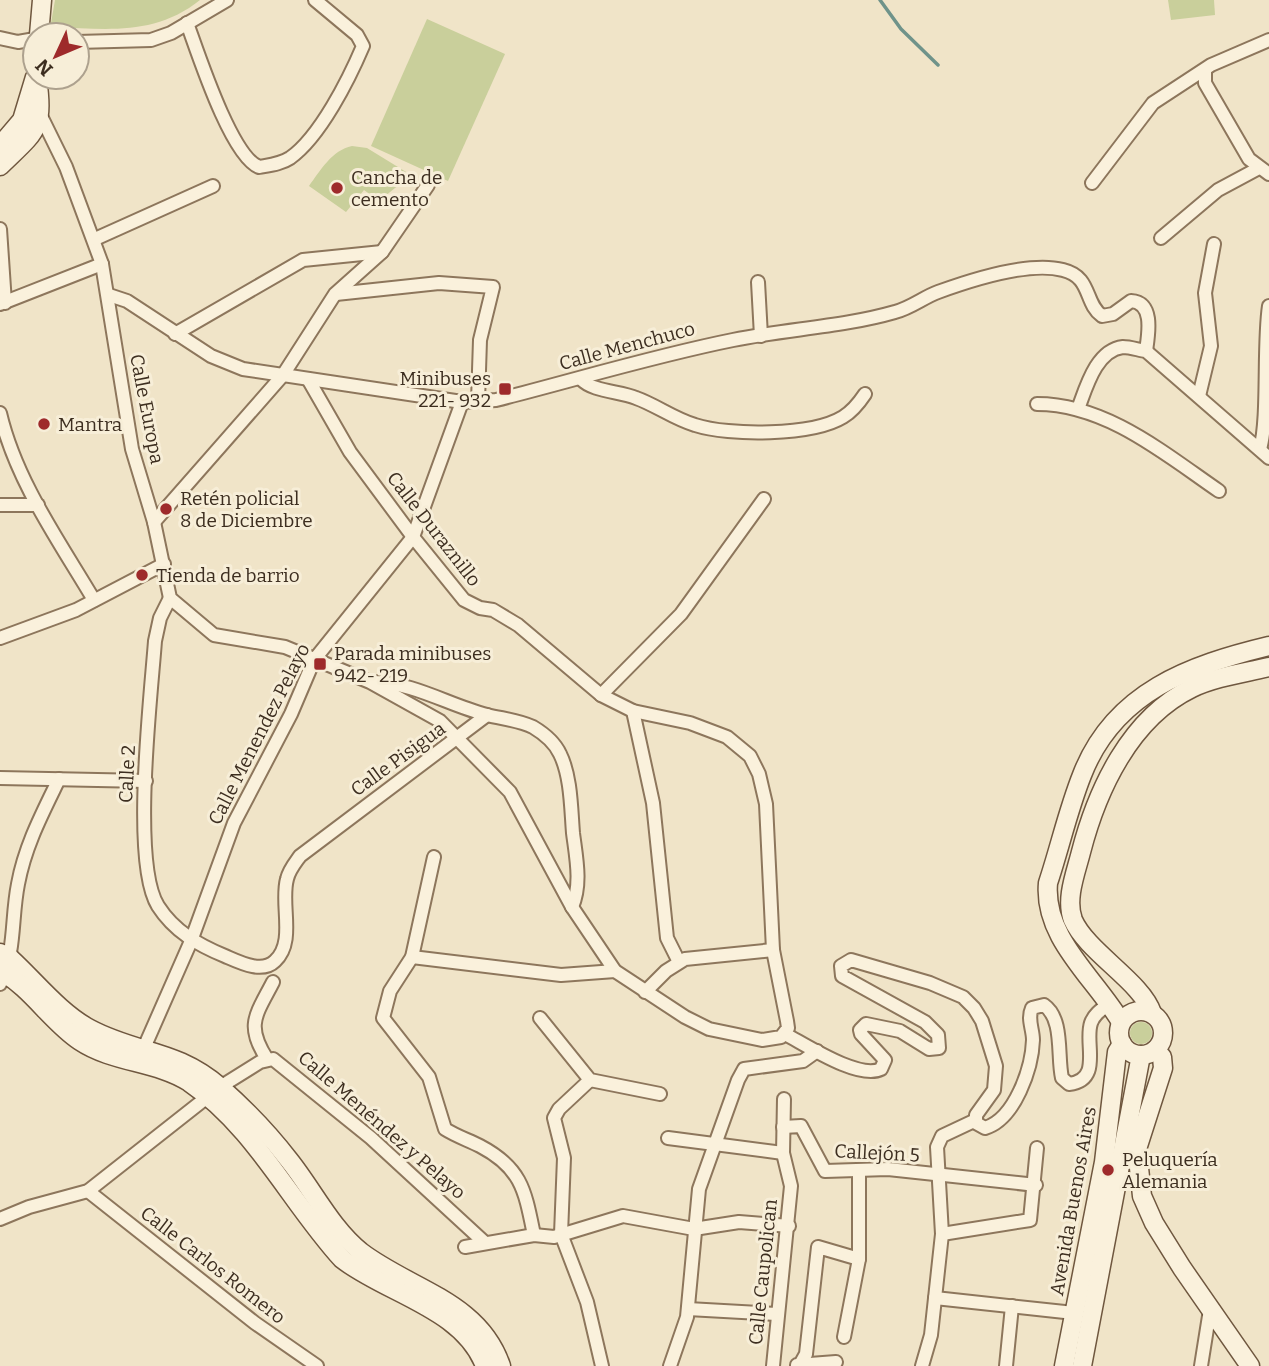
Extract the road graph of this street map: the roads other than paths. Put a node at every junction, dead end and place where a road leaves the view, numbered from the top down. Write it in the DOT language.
graph roads {
  1 [pos="42,0"];
  2 [pos="227,0"];
  3 [pos="315,0"];
  4 [pos="40,21"];
  5 [pos="187,23"];
  6 [pos="0,38"];
  7 [pos="1269,40"];
  8 [pos="21,41"];
  9 [pos="91,42"];
  10 [pos="1205,72"];
  11 [pos="35,91"];
  12 [pos="34,107"];
  13 [pos="28,126"];
  14 [pos="0,146"];
  15 [pos="60,154"];
  16 [pos="0,166"];
  17 [pos="1264,171"];
  18 [pos="1092,184"];
  19 [pos="213,186"];
  20 [pos="428,186"];
  21 [pos="0,229"];
  22 [pos="1161,238"];
  23 [pos="95,239"];
  24 [pos="1214,244"];
  25 [pos="382,251"];
  26 [pos="103,264"];
  27 [pos="758,282"];
  28 [pos="335,294"];
  29 [pos="109,295"];
  30 [pos="2,304"];
  31 [pos="1269,306"];
  32 [pos="175,334"];
  33 [pos="761,336"];
  34 [pos="1146,351"];
  35 [pos="283,376"];
  36 [pos="307,379"];
  37 [pos="581,379"];
  38 [pos="865,394"];
  39 [pos="1199,396"];
  40 [pos="478,401"];
  41 [pos="462,402"];
  42 [pos="1037,404"];
  43 [pos="1078,409"];
  44 [pos="0,413"];
  45 [pos="1264,453"];
  46 [pos="1219,491"];
  47 [pos="764,499"];
  48 [pos="0,505"];
  49 [pos="38,505"];
  50 [pos="154,522"];
  51 [pos="413,537"];
  52 [pos="163,564"];
  53 [pos="170,598"];
  54 [pos="94,600"];
  55 [pos="0,638"];
  56 [pos="1269,646"];
  57 [pos="314,660"];
  58 [pos="1269,667"];
  59 [pos="370,682"];
  60 [pos="601,695"];
  61 [pos="633,711"];
  62 [pos="487,715"];
  63 [pos="460,738"];
  64 [pos="0,778"];
  65 [pos="59,779"];
  66 [pos="146,781"];
  67 [pos="434,857"];
  68 [pos="572,907"];
  69 [pos="191,941"];
  70 [pos="774,950"];
  71 [pos="412,957"];
  72 [pos="679,962"];
  73 [pos="3,968"];
  74 [pos="615,971"];
  75 [pos="273,982"];
  76 [pos="645,992"];
  77 [pos="1110,1003"];
  78 [pos="1152,1013"];
  79 [pos="540,1018"];
  80 [pos="1121,1022"];
  81 [pos="785,1034"];
  82 [pos="1122,1044"];
  83 [pos="817,1051"];
  84 [pos="1148,1052"];
  85 [pos="140,1055"];
  86 [pos="267,1059"];
  87 [pos="590,1080"];
  88 [pos="213,1092"];
  89 [pos="660,1094"];
  90 [pos="784,1098"];
  91 [pos="976,1120"];
  92 [pos="783,1127"];
  93 [pos="668,1138"];
  94 [pos="713,1145"];
  95 [pos="1037,1148"];
  96 [pos="783,1153"];
  97 [pos="859,1170"];
  98 [pos="936,1175"];
  99 [pos="1036,1185"];
  100 [pos="88,1191"];
  101 [pos="0,1219"];
  102 [pos="789,1226"];
  103 [pos="694,1229"];
  104 [pos="561,1234"];
  105 [pos="942,1234"];
  106 [pos="534,1235"];
  107 [pos="484,1242"];
  108 [pos="465,1247"];
  109 [pos="859,1259"];
  110 [pos="935,1298"];
  111 [pos="1012,1306"];
  112 [pos="688,1309"];
  113 [pos="1213,1309"];
  114 [pos="778,1314"];
  115 [pos="1074,1314"];
  116 [pos="845,1336"];
  117 [pos="836,1362"];
  118 [pos="308,1364"];
  119 [pos="797,1365"];
  120 [pos="485,1366"];
  121 [pos="500,1366"];
  122 [pos="602,1366"];
  123 [pos="670,1366"];
  124 [pos="773,1366"];
  125 [pos="922,1366"];
  126 [pos="1006,1366"];
  127 [pos="1064,1366"];
  128 [pos="1082,1366"];
  129 [pos="1201,1366"];
  130 [pos="1250,1366"];
  1 -- 4 [label="main road"];
  2 -- 5 [label="street"];
  3 -- 5 [label="street"];
  5 -- 9 [label="street"];
  6 -- 8 [label="street"];
  7 -- 10 [label="street"];
  10 -- 17 [label="street"];
  10 -- 18 [label="street"];
  11 -- 12 [label="main road"];
  12 -- 13 [label="main road"];
  12 -- 15 [label="street, Calle Europa"];
  13 -- 14 [label="main road"];
  13 -- 15 [label="street, Calle Europa"];
  13 -- 16 [label="main road"];
  15 -- 23 [label="street, Calle Europa"];
  17 -- 22 [label="street"];
  19 -- 23 [label="street"];
  20 -- 25 [label="street"];
  21 -- 30 [label="street"];
  23 -- 26 [label="street, Calle Europa"];
  24 -- 39 [label="street"];
  25 -- 28 [label="street"];
  25 -- 32 [label="street"];
  26 -- 29 [label="street, Calle Europa"];
  26 -- 30 [label="street"];
  27 -- 33 [label="street"];
  28 -- 35 [label="street"];
  28 -- 40 [label="street"];
  29 -- 32 [label="street, Calle Menchuco"];
  29 -- 50 [label="street, Calle Europa"];
  31 -- 45 [label="street"];
  32 -- 35 [label="street, Calle Menchuco"];
  33 -- 34 [label="street, Calle Menchuco"];
  33 -- 37 [label="street, Calle Menchuco"];
  34 -- 39 [label="street"];
  34 -- 43 [label="street"];
  35 -- 36 [label="street, Calle Menchuco"];
  35 -- 50 [label="street"];
  36 -- 41 [label="street, Calle Menchuco"];
  36 -- 51 [label="street, Calle Duraznillo"];
  37 -- 38 [label="street"];
  37 -- 40 [label="street, Calle Menchuco"];
  39 -- 45 [label="street"];
  40 -- 41 [label="street, Calle Menchuco"];
  41 -- 51 [label="street, Calle Menendez Pelayo"];
  42 -- 43 [label="street"];
  43 -- 46 [label="street"];
  44 -- 49 [label="street"];
  47 -- 60 [label="street"];
  48 -- 49 [label="street"];
  49 -- 54 [label="street"];
  50 -- 52 [label="street, Calle Europa"];
  51 -- 57 [label="street, Calle Menendez Pelayo"];
  51 -- 60 [label="street, Calle Duraznillo"];
  52 -- 53 [label="street, Calle Europa"];
  52 -- 54 [label="street"];
  53 -- 57 [label="street"];
  53 -- 66 [label="street, Calle 2"];
  54 -- 55 [label="street"];
  56 -- 77 [label="main road"];
  57 -- 59 [label="street"];
  57 -- 69 [label="street, Calle Menendez Pelayo"];
  58 -- 78 [label="main road"];
  59 -- 62 [label="street"];
  59 -- 63 [label="street"];
  60 -- 61 [label="street, Calle Duraznillo"];
  61 -- 70 [label="street, Calle Duraznillo"];
  61 -- 72 [label="street"];
  62 -- 63 [label="street, Calle Pisigua"];
  62 -- 68 [label="street"];
  63 -- 68 [label="street"];
  63 -- 69 [label="street, Calle Pisigua"];
  64 -- 65 [label="street"];
  65 -- 66 [label="street"];
  65 -- 73 [label="street"];
  66 -- 69 [label="street, Calle 2"];
  67 -- 71 [label="street"];
  68 -- 74 [label="street"];
  69 -- 85 [label="street, Calle Menendez Pelayo"];
  70 -- 72 [label="street"];
  70 -- 81 [label="street"];
  71 -- 74 [label="street"];
  71 -- 106 [label="street"];
  72 -- 76 [label="street"];
  73 -- 85 [label="main road"];
  74 -- 76 [label="street"];
  75 -- 86 [label="street"];
  76 -- 81 [label="street"];
  77 -- 80 [label="main road"];
  77 -- 91 [label="street"];
  78 -- 80 [label="main road"];
  78 -- 84 [label="main road"];
  79 -- 87 [label="street"];
  80 -- 82 [label="main road"];
  81 -- 83 [label="street"];
  82 -- 84 [label="main road"];
  82 -- 115 [label="main road, Avenida Buenos Aires"];
  83 -- 91 [label="street"];
  83 -- 94 [label="street"];
  84 -- 113 [label="main road"];
  84 -- 128 [label="main road, Avenida Buenos Aires"];
  85 -- 88 [label="main road"];
  86 -- 88 [label="street, Calle Menéndez y Pelayo"];
  86 -- 107 [label="street, Calle Menéndez y Pelayo"];
  87 -- 89 [label="street"];
  87 -- 104 [label="street"];
  88 -- 100 [label="street, Calle Menéndez y Pelayo"];
  88 -- 120 [label="main road"];
  88 -- 121 [label="main road"];
  90 -- 92 [label="street, Calle Caupolican"];
  91 -- 98 [label="street"];
  92 -- 96 [label="street, Calle Caupolican"];
  92 -- 97 [label="street, Callejón 5"];
  93 -- 94 [label="street"];
  94 -- 96 [label="street"];
  94 -- 103 [label="street"];
  95 -- 99 [label="street"];
  96 -- 102 [label="street, Calle Caupolican"];
  97 -- 98 [label="street, Callejón 5"];
  97 -- 109 [label="street"];
  98 -- 99 [label="street, Callejón 5"];
  98 -- 105 [label="street"];
  99 -- 105 [label="street"];
  100 -- 101 [label="street, Calle Menéndez y Pelayo"];
  100 -- 118 [label="street, Calle Carlos Romero"];
  102 -- 103 [label="street"];
  102 -- 114 [label="street, Calle Caupolican"];
  103 -- 104 [label="street"];
  103 -- 112 [label="street"];
  104 -- 106 [label="street"];
  104 -- 122 [label="street"];
  105 -- 110 [label="street"];
  106 -- 107 [label="street"];
  107 -- 108 [label="street"];
  109 -- 116 [label="street"];
  109 -- 119 [label="street"];
  110 -- 111 [label="street"];
  110 -- 125 [label="street"];
  111 -- 115 [label="street"];
  111 -- 126 [label="street"];
  112 -- 114 [label="street"];
  112 -- 123 [label="street"];
  113 -- 129 [label="street"];
  113 -- 130 [label="main road"];
  114 -- 124 [label="street, Calle Caupolican"];
  115 -- 127 [label="main road, Avenida Buenos Aires"];
  117 -- 119 [label="street"];
}
